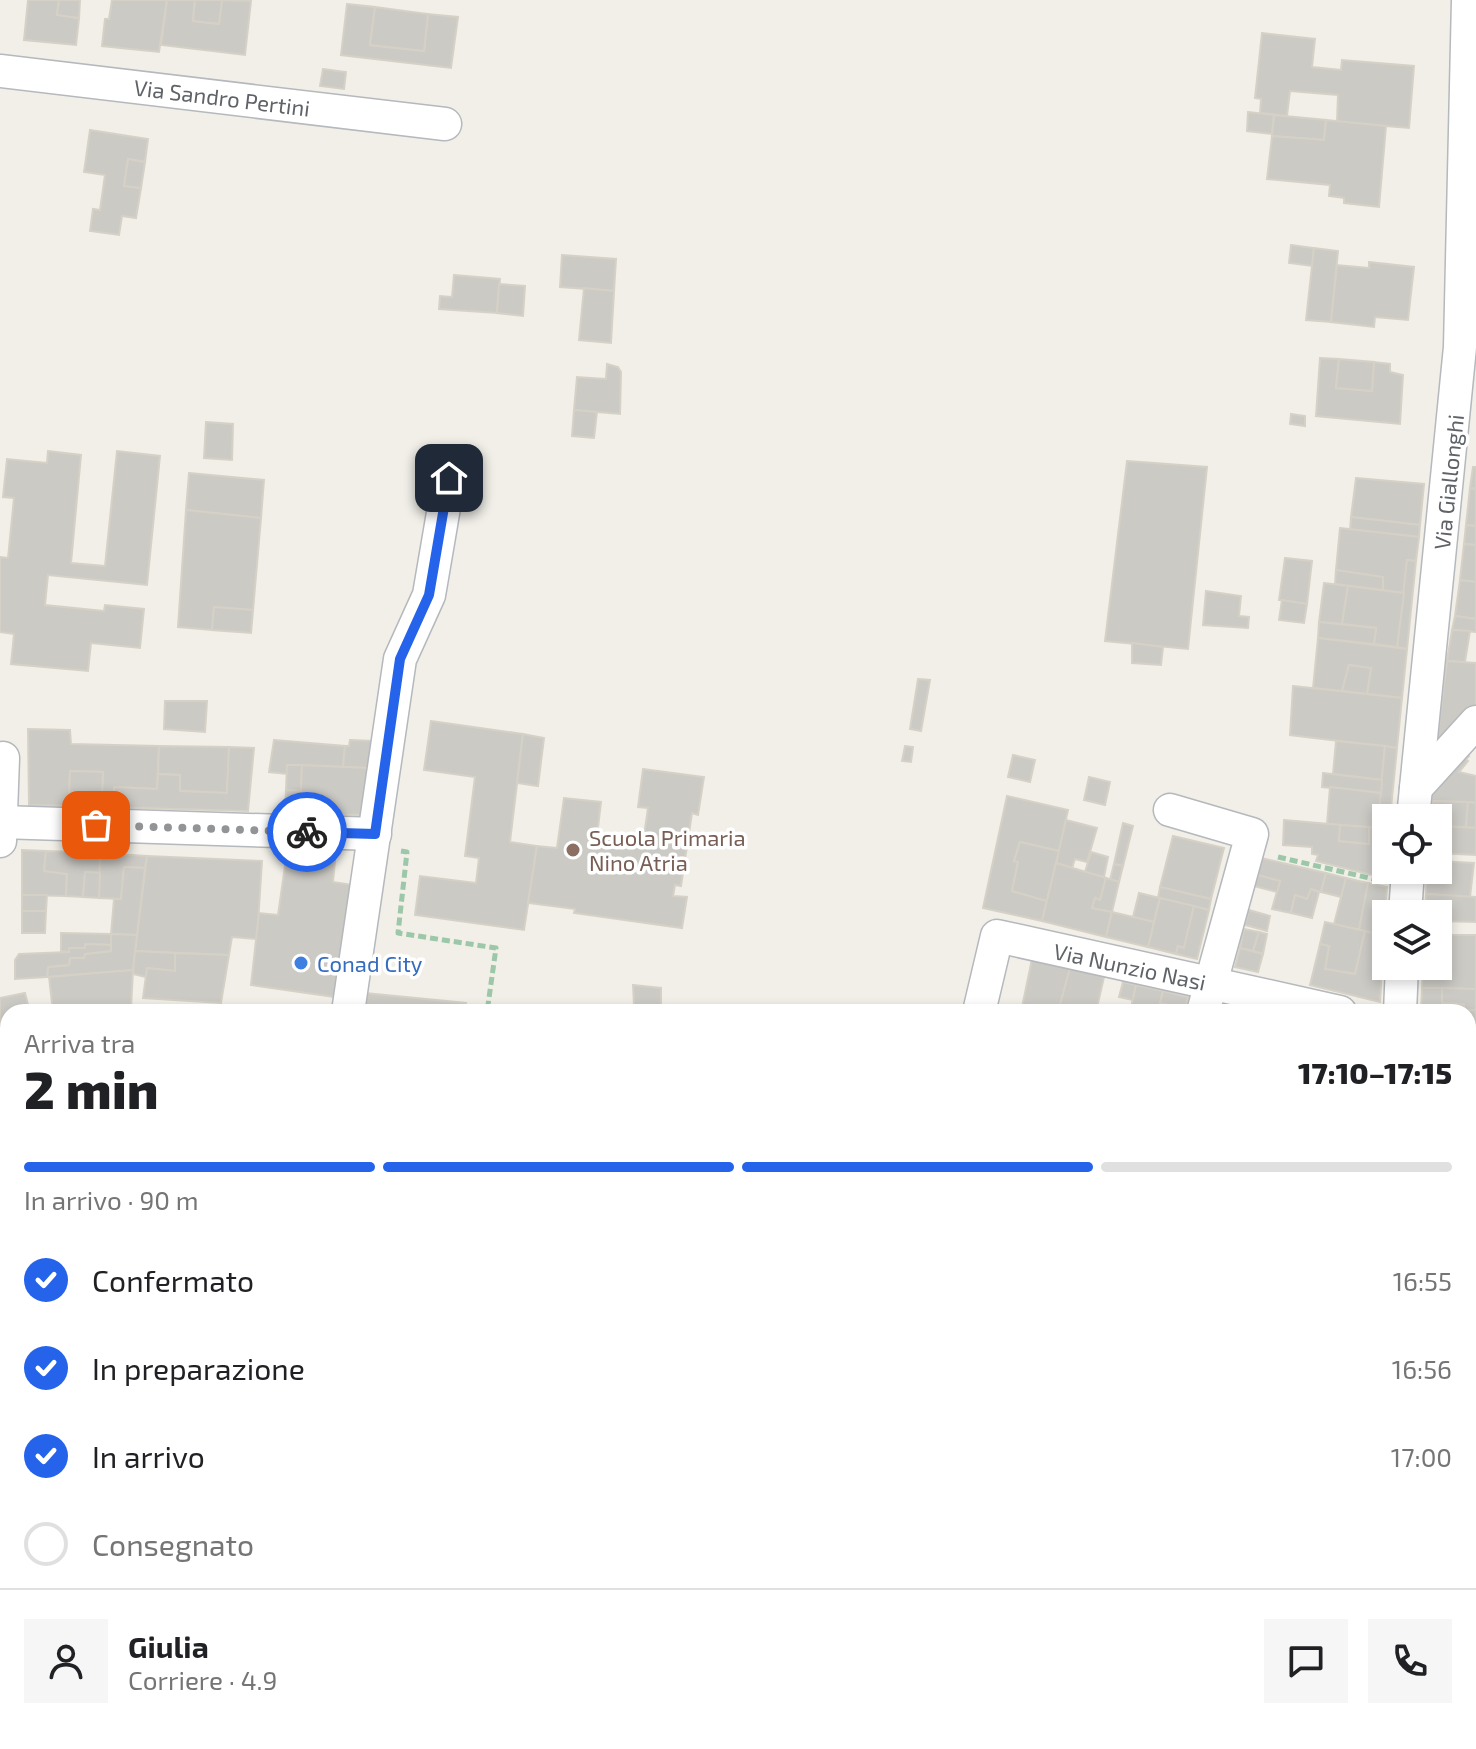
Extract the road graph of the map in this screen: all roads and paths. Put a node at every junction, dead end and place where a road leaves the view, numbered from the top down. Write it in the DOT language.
graph roads {
  1 [pos="1468,0"];
  2 [pos="0,71"];
  3 [pos="445,124"];
  4 [pos="449,478"];
  5 [pos="1476,722"];
  6 [pos="3,758"];
  7 [pos="1414,803"];
  8 [pos="1170,810"];
  9 [pos="0,822"];
  10 [pos="374,840"];
  11 [pos="0,841"];
  12 [pos="1247,850"];
  13 [pos="1406,890"];
  14 [pos="1401,980"];
  15 [pos="1207,998"];
  16 [pos="349,1004"];
  17 [pos="488,1004"];
  18 [pos="981,1004"];
  19 [pos="1264,1004"];
  20 [pos="1400,1004"];
  1 -- 7 [label="street, Via Giallonghi"];
  2 -- 3 [label="street, Via Sandro Pertini"];
  4 -- 10 [label="street"];
  5 -- 7 [label="street"];
  6 -- 9 [label="street"];
  8 -- 12 [label="street"];
  9 -- 10 [label="street"];
  9 -- 11 [label="street"];
  10 -- 16 [label="street"];
  10 -- 17 [label="path"];
  12 -- 13 [label="path"];
  12 -- 15 [label="street"];
  14 -- 20 [label="street"];
  15 -- 18 [label="street, Via Nunzio Nasi"];
  15 -- 19 [label="street, Via Nunzio Nasi"];
}
